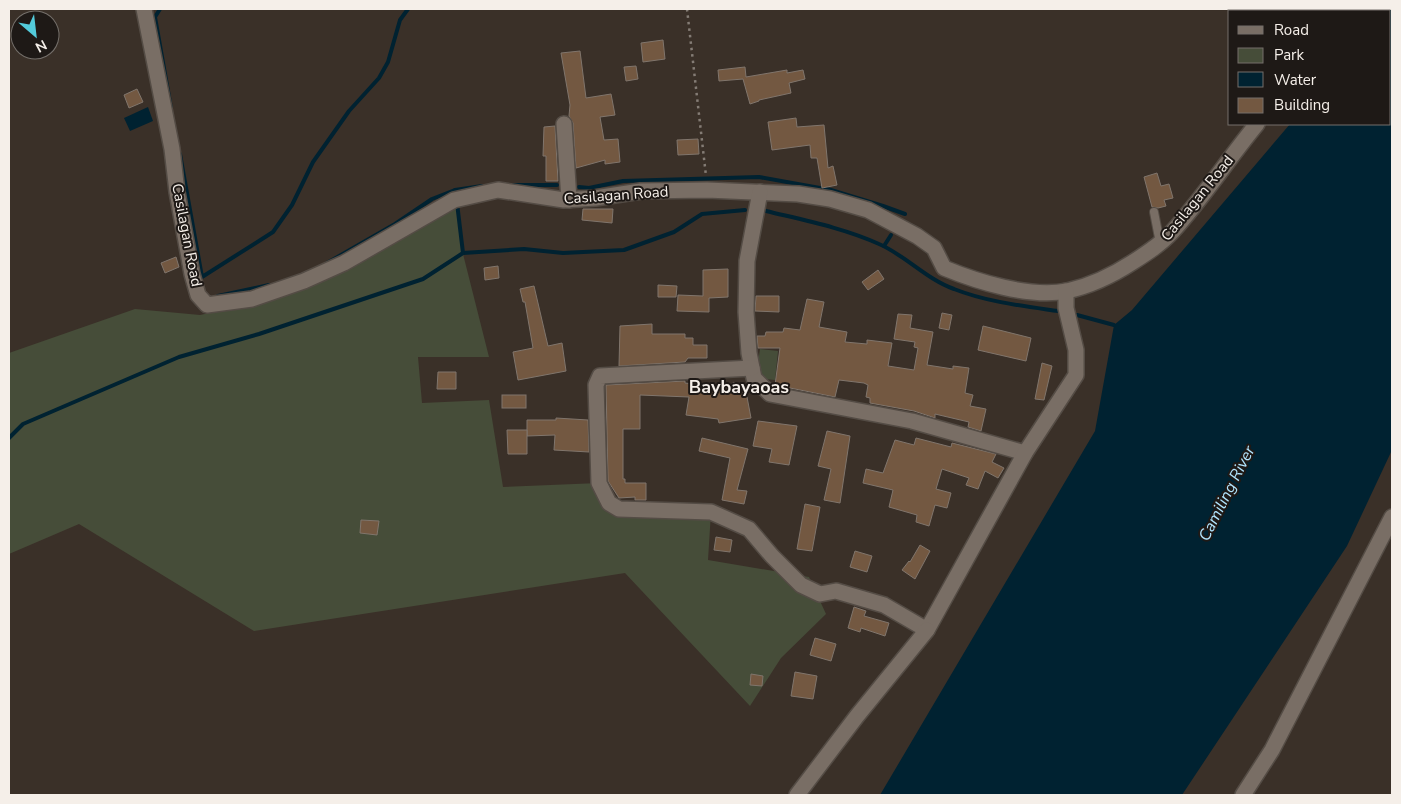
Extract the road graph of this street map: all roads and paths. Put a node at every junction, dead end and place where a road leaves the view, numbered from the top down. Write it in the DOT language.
graph roads {
  1 [pos="144,9"];
  2 [pos="687,9"];
  3 [pos="564,124"];
  4 [pos="1256,125"];
  5 [pos="707,190"];
  6 [pos="760,192"];
  7 [pos="569,200"];
  8 [pos="1154,212"];
  9 [pos="1160,244"];
  10 [pos="1066,291"];
  11 [pos="752,368"];
  12 [pos="1026,453"];
  13 [pos="1392,517"];
  14 [pos="927,630"];
  15 [pos="797,795"];
  16 [pos="1243,795"];
  1 -- 7 [label="street, Casilagan Road"];
  2 -- 5 [label="path"];
  3 -- 7 [label="street"];
  4 -- 9 [label="street, Casilagan Road"];
  5 -- 6 [label="street, Casilagan Road"];
  5 -- 7 [label="street, Casilagan Road"];
  6 -- 10 [label="street, Casilagan Road"];
  6 -- 11 [label="street"];
  8 -- 9 [label="lane"];
  9 -- 10 [label="street, Casilagan Road"];
  10 -- 12 [label="street"];
  11 -- 12 [label="street"];
  11 -- 14 [label="street"];
  12 -- 14 [label="street"];
  13 -- 16 [label="street"];
  14 -- 15 [label="street"];
}
